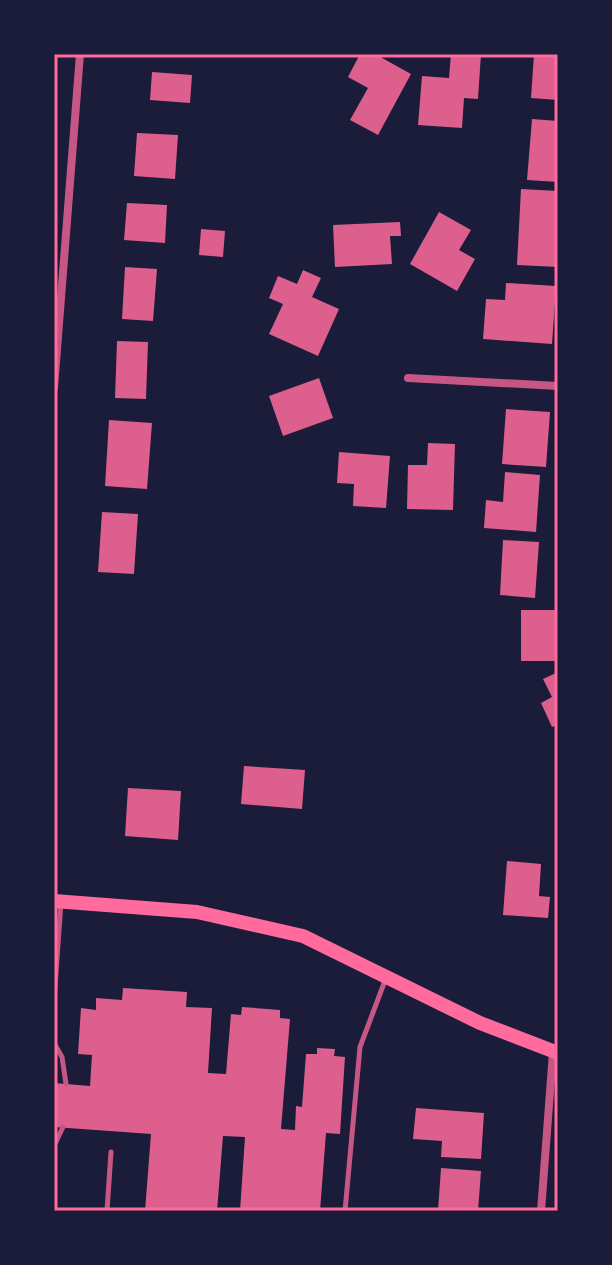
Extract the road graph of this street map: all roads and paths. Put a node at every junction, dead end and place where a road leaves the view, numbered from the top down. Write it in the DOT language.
graph roads {
  1 [pos="80,54"];
  2 [pos="408,378"];
  3 [pos="558,386"];
  4 [pos="54,388"];
  5 [pos="58,901"];
  6 [pos="386,977"];
  7 [pos="54,1001"];
  8 [pos="54,1043"];
  9 [pos="556,1053"];
  10 [pos="66,1084"];
  11 [pos="63,1127"];
  12 [pos="54,1146"];
  13 [pos="111,1152"];
  14 [pos="107,1211"];
  15 [pos="345,1211"];
  16 [pos="541,1211"];
  1 -- 4 [label="street"];
  2 -- 3 [label="street"];
  5 -- 6 [label="main road"];
  5 -- 7 [label="lane"];
  6 -- 9 [label="main road"];
  6 -- 15 [label="lane"];
  8 -- 10 [label="lane"];
  9 -- 16 [label="street"];
  11 -- 12 [label="lane"];
  13 -- 14 [label="lane"];
}
